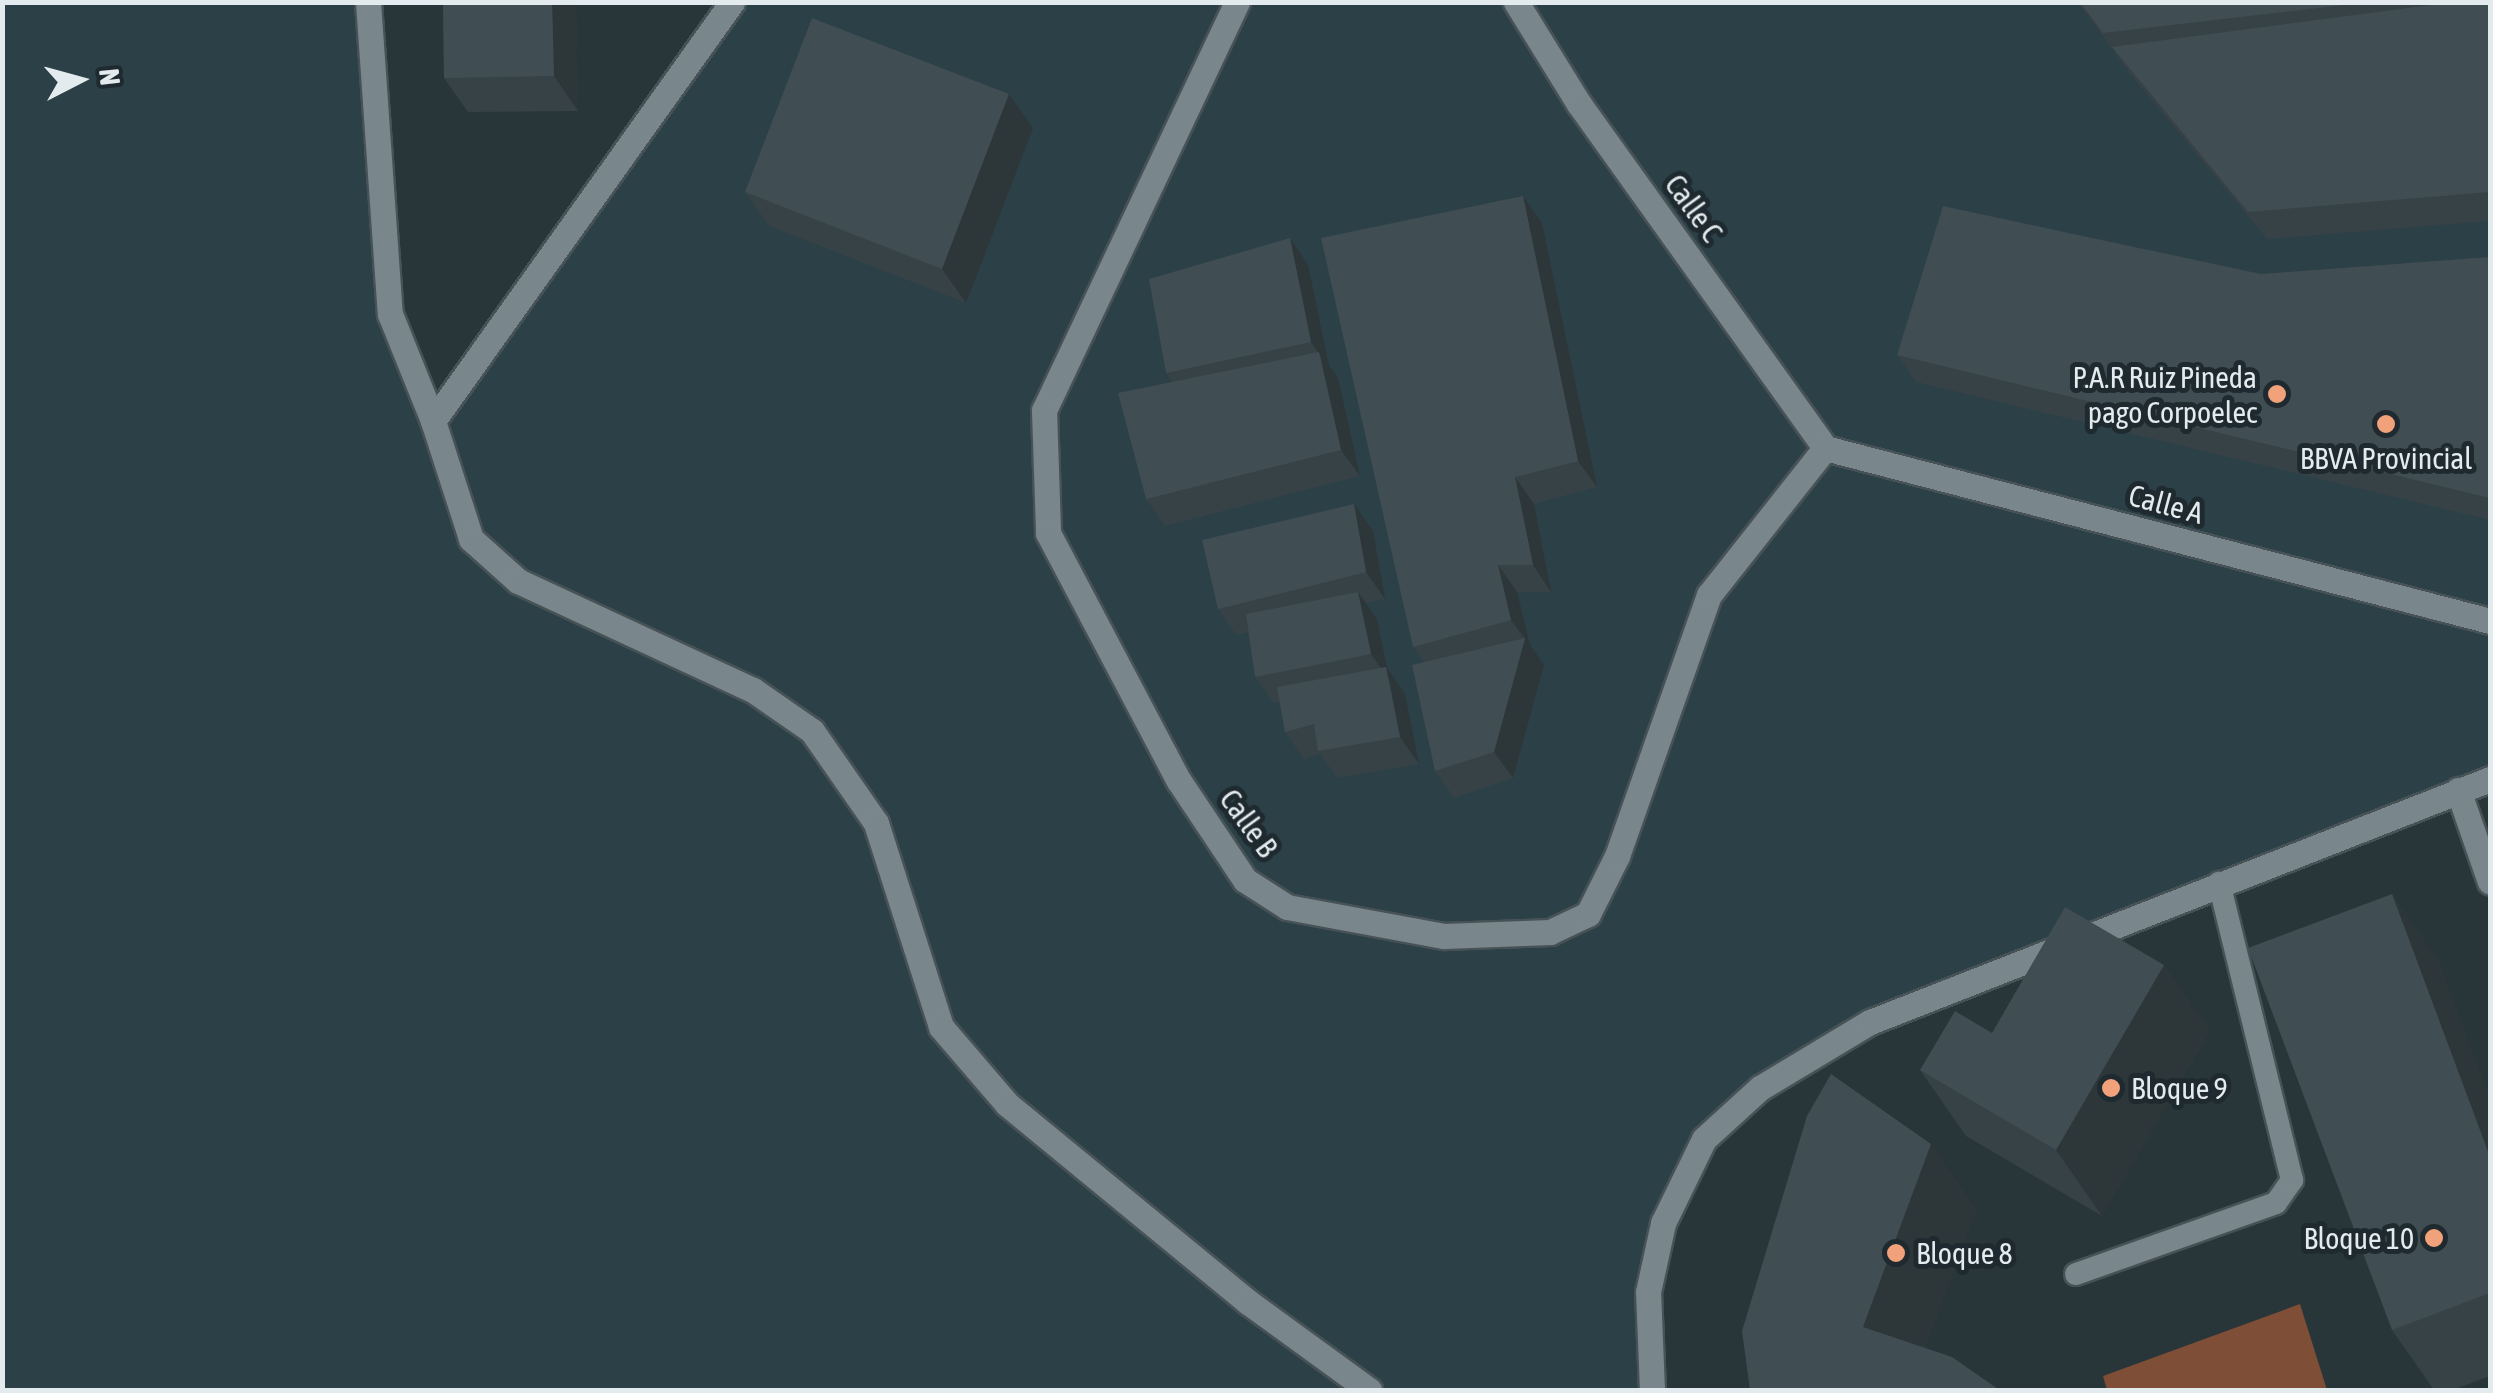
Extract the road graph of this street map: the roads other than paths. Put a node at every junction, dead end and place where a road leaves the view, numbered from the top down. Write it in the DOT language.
graph roads {
  1 [pos="368,2"];
  2 [pos="732,2"];
  3 [pos="1237,2"];
  4 [pos="1516,2"];
  5 [pos="433,421"];
  6 [pos="1825,448"];
  7 [pos="2490,620"];
  8 [pos="2490,778"];
  9 [pos="2458,790"];
  10 [pos="2490,882"];
  11 [pos="2219,883"];
  12 [pos="2076,1274"];
  13 [pos="1369,1390"];
  14 [pos="1652,1390"];
  1 -- 5 [label="street"];
  2 -- 5 [label="street"];
  3 -- 6 [label="street, Calle B"];
  4 -- 6 [label="street, Calle C"];
  5 -- 13 [label="street"];
  6 -- 7 [label="street, Calle A"];
  8 -- 9 [label="street"];
  9 -- 10 [label="street"];
  9 -- 11 [label="street"];
  11 -- 12 [label="lane"];
  11 -- 14 [label="street"];
}
